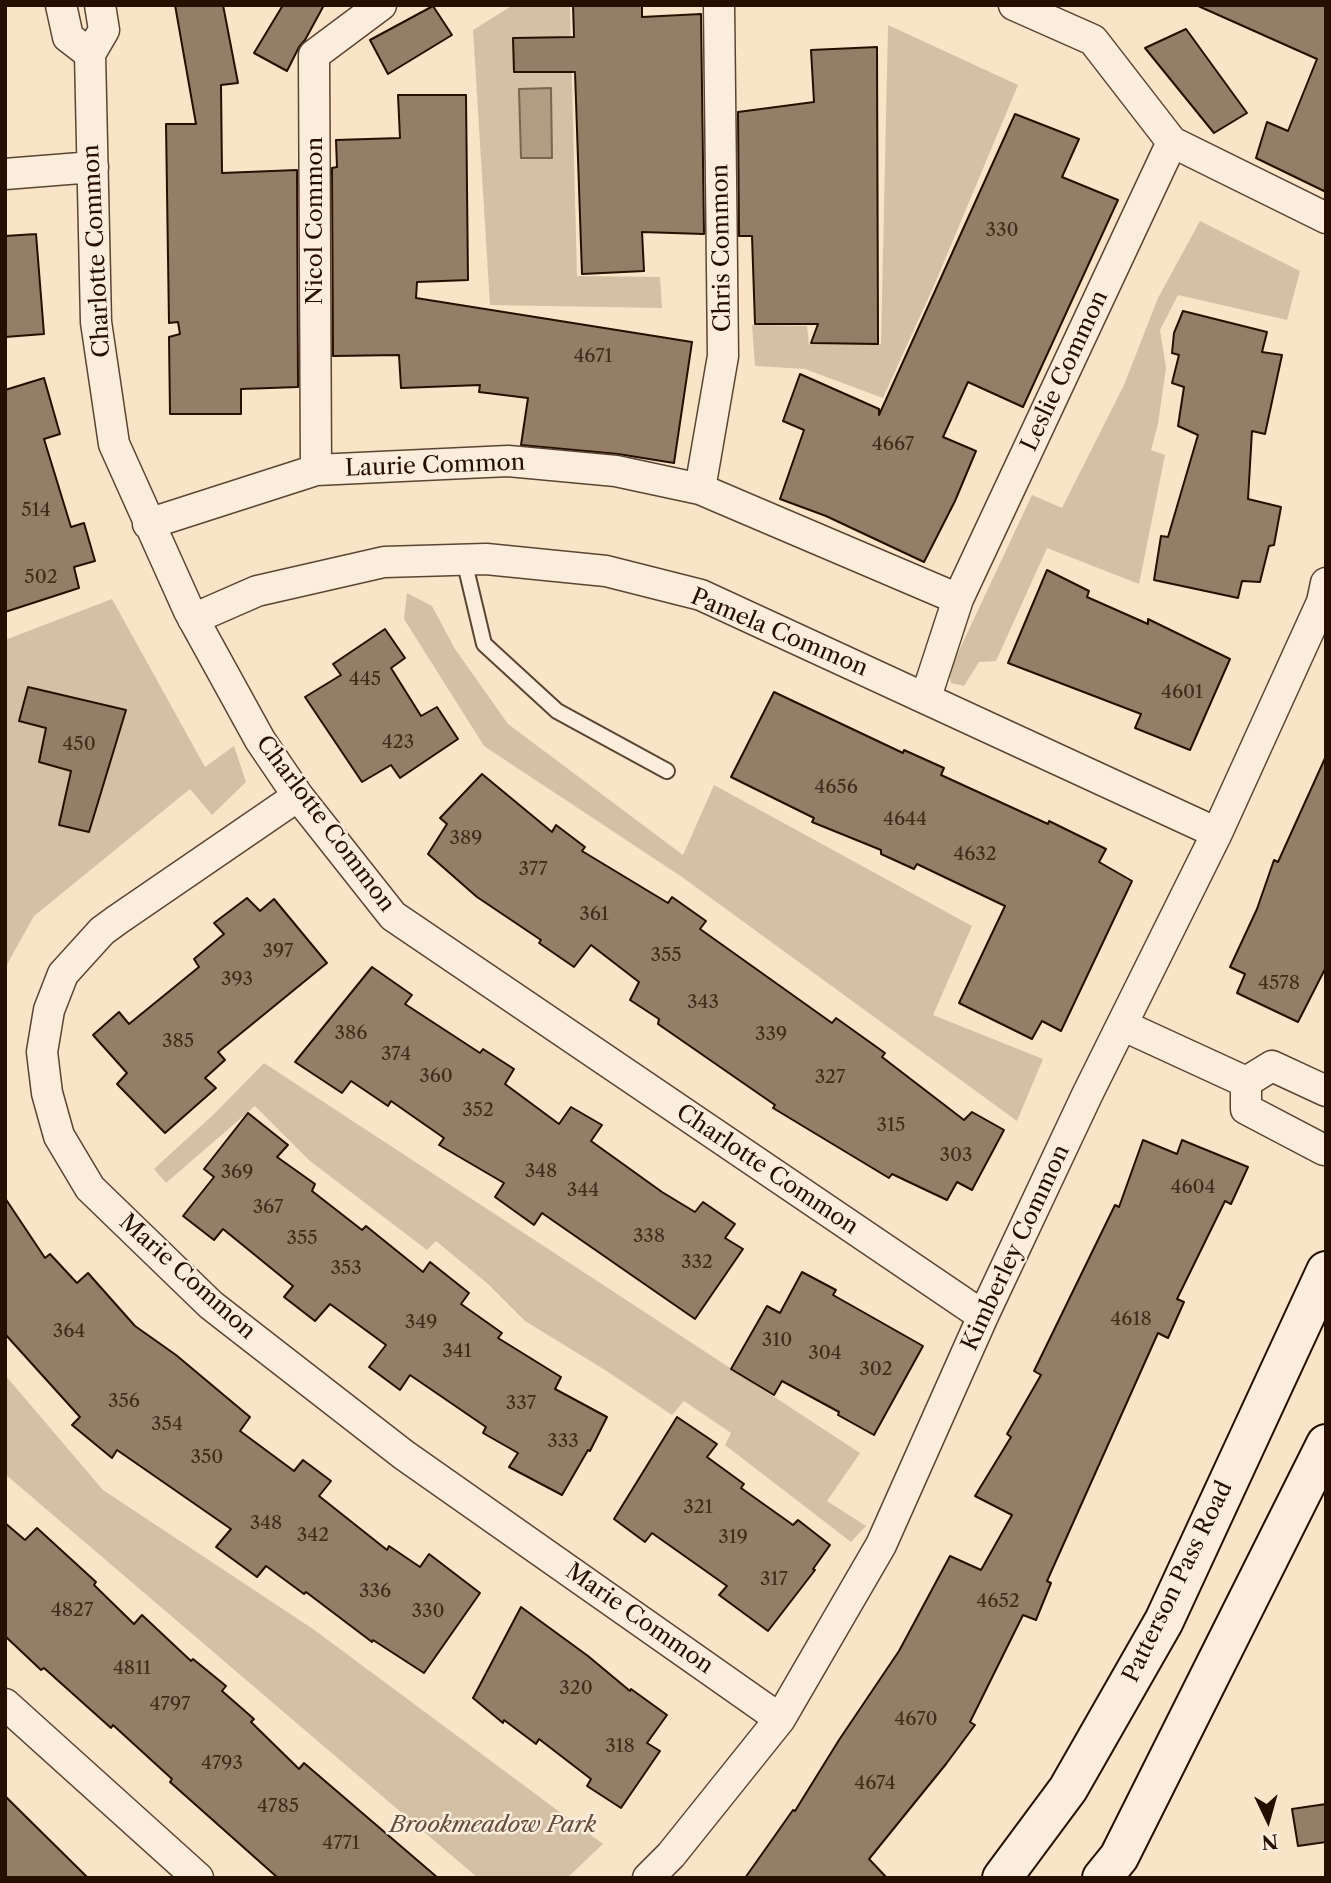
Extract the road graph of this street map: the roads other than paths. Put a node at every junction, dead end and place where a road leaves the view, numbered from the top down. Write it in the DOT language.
graph roads {
  1 [pos="61,5"];
  2 [pos="100,5"];
  3 [pos="381,5"];
  4 [pos="719,5"];
  5 [pos="1014,5"];
  6 [pos="90,54"];
  7 [pos="1172,142"];
  8 [pos="93,167"];
  9 [pos="5,174"];
  10 [pos="1326,218"];
  11 [pos="316,470"];
  12 [pos="700,489"];
  13 [pos="148,524"];
  14 [pos="464,560"];
  15 [pos="1326,583"];
  16 [pos="958,599"];
  17 [pos="193,619"];
  18 [pos="926,697"];
  19 [pos="667,771"];
  20 [pos="299,796"];
  21 [pos="1217,833"];
  22 [pos="1122,1025"];
  23 [pos="1246,1082"];
  24 [pos="1326,1091"];
  25 [pos="1326,1149"];
  26 [pos="1326,1271"];
  27 [pos="983,1315"];
  28 [pos="1326,1444"];
  29 [pos="5,1704"];
  30 [pos="780,1718"];
  31 [pos="198,1878"];
  32 [pos="648,1878"];
  33 [pos="1002,1878"];
  34 [pos="1102,1878"];
  1 -- 6 [label="street"];
  2 -- 6 [label="street, Charlotte Common"];
  3 -- 11 [label="street, Nicol Common"];
  4 -- 12 [label="street, Chris Common"];
  5 -- 7 [label="street"];
  6 -- 8 [label="street, Charlotte Common"];
  7 -- 10 [label="street"];
  7 -- 16 [label="street, Leslie Common"];
  8 -- 9 [label="street"];
  8 -- 13 [label="street, Charlotte Common"];
  11 -- 12 [label="street, Laurie Common"];
  11 -- 13 [label="street, Laurie Common"];
  12 -- 16 [label="street, Laurie Common"];
  13 -- 17 [label="street, Charlotte Common"];
  14 -- 17 [label="street, Pamela Common"];
  14 -- 18 [label="street, Pamela Common"];
  14 -- 19 [label="lane"];
  15 -- 21 [label="street, Kimberley Common"];
  16 -- 18 [label="street, Leslie Common"];
  17 -- 20 [label="street, Charlotte Common"];
  18 -- 21 [label="street, Pamela Common"];
  20 -- 27 [label="street, Charlotte Common"];
  20 -- 30 [label="street, Marie Common"];
  21 -- 22 [label="street, Kimberley Common"];
  22 -- 23 [label="street"];
  22 -- 27 [label="street, Kimberley Common"];
  23 -- 24 [label="street"];
  23 -- 25 [label="street"];
  26 -- 33 [label="main road, Patterson Pass Road"];
  27 -- 30 [label="street, Kimberley Common"];
  28 -- 34 [label="main road"];
  29 -- 31 [label="street"];
  30 -- 32 [label="street, Kimberley Common"];
}
